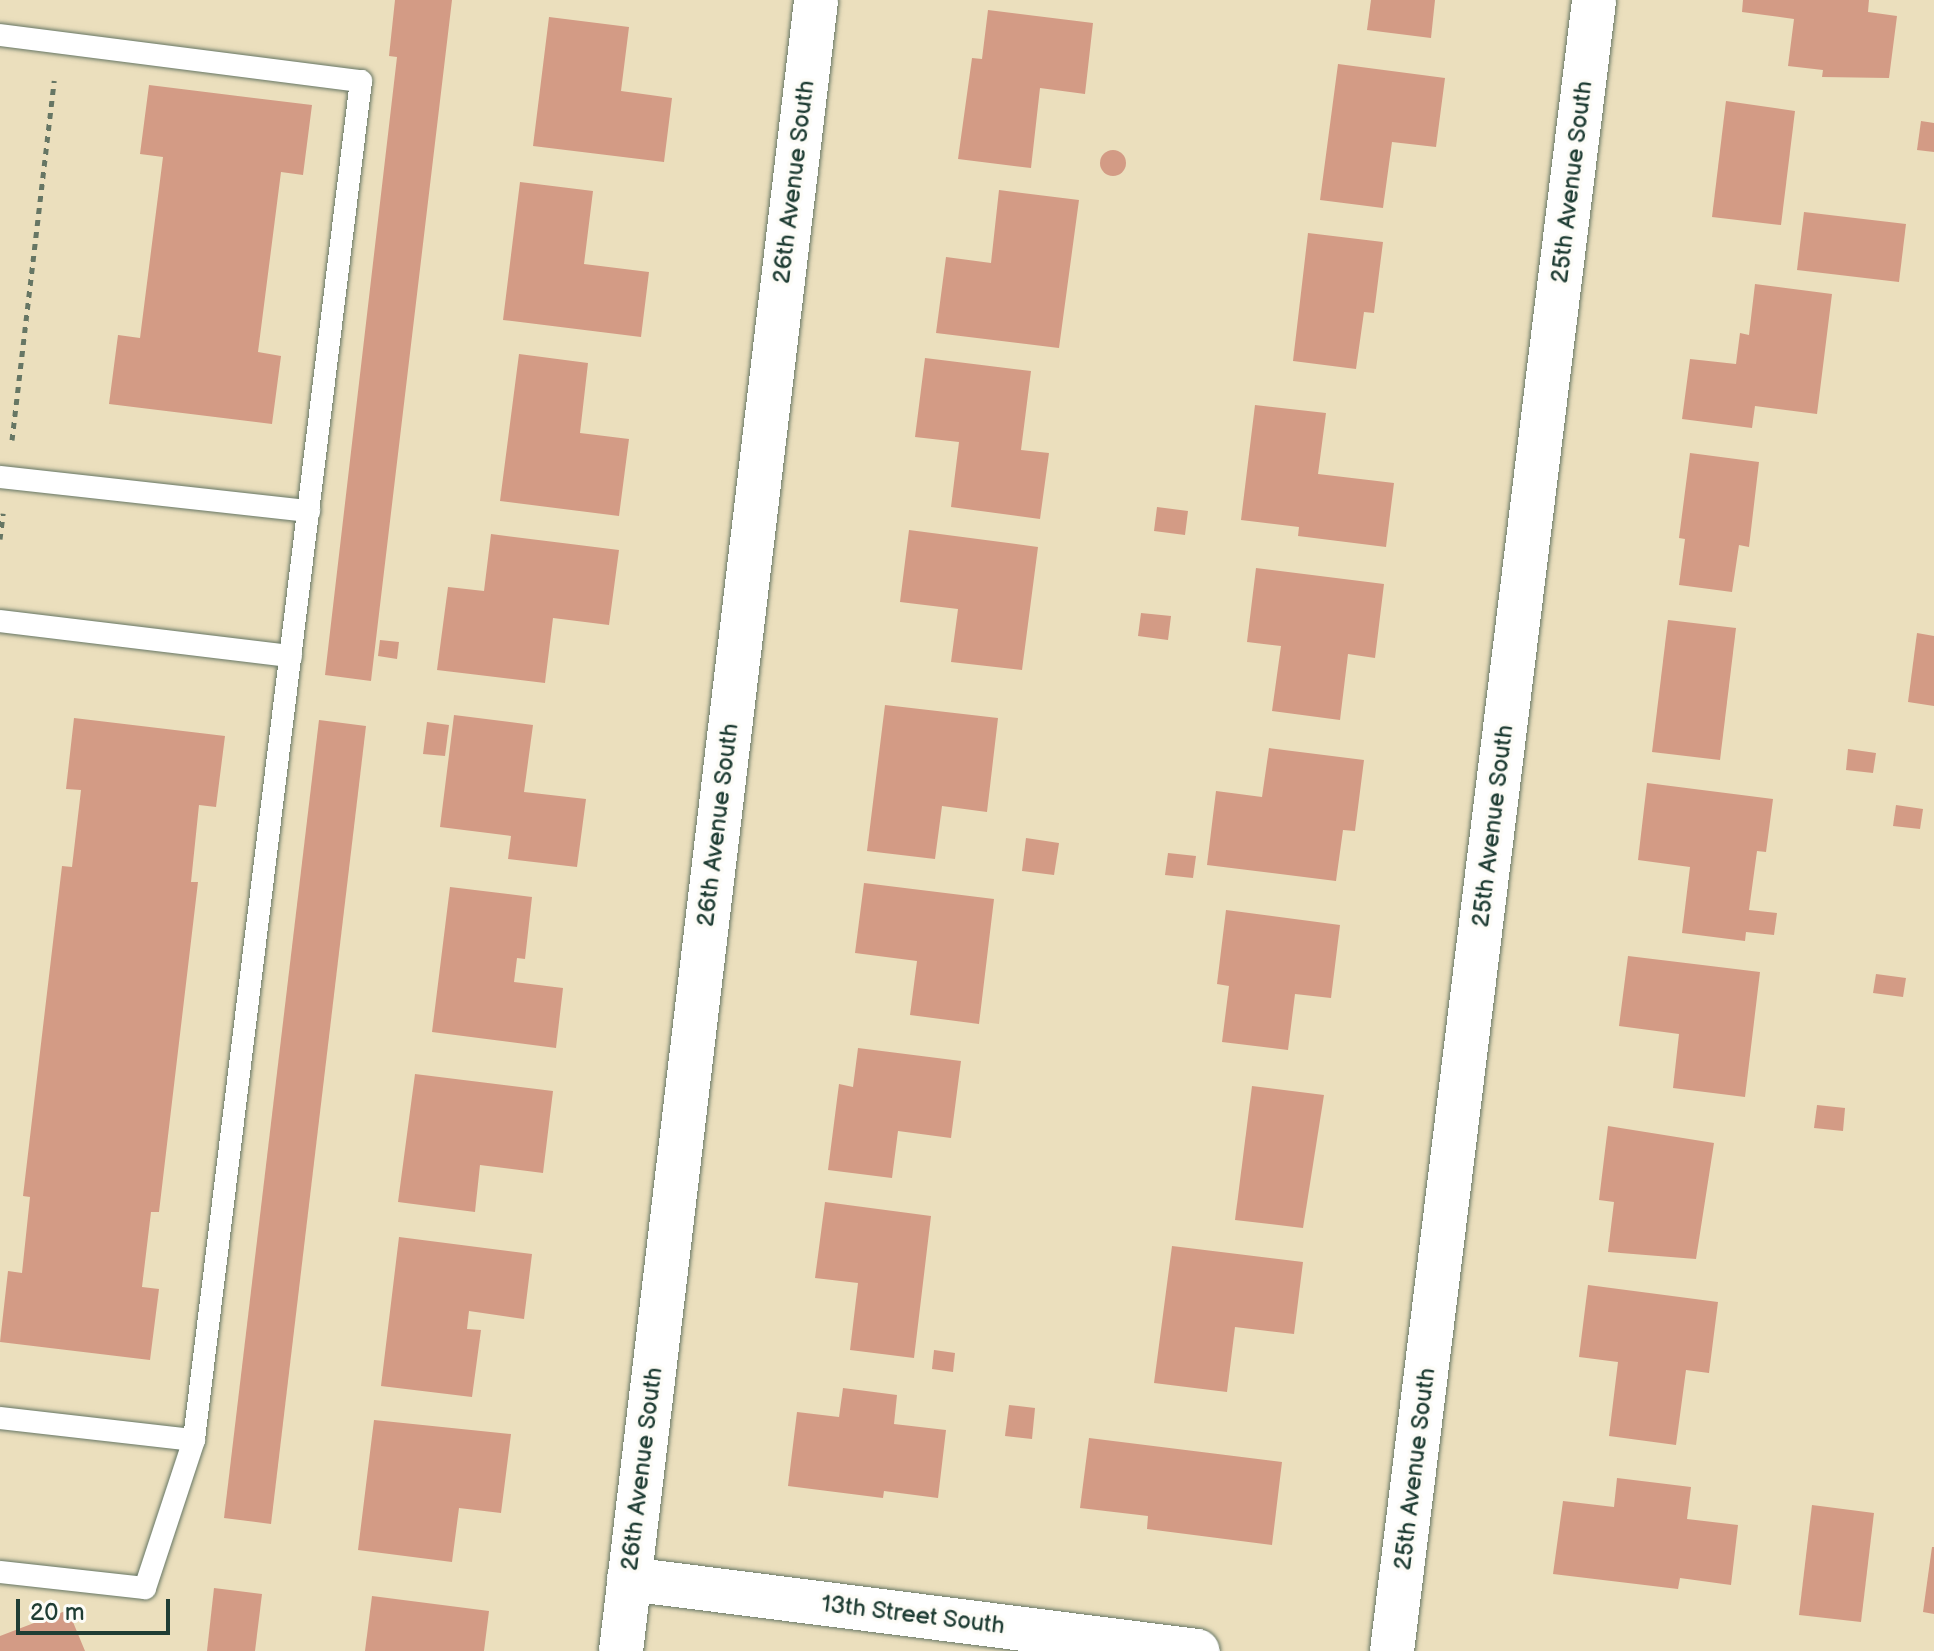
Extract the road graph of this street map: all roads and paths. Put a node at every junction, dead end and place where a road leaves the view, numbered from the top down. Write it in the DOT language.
graph roads {
  1 [pos="816,0"];
  2 [pos="1594,0"];
  3 [pos="0,35"];
  4 [pos="58,46"];
  5 [pos="4,478"];
  6 [pos="309,511"];
  7 [pos="0,539"];
  8 [pos="0,621"];
  9 [pos="291,656"];
  10 [pos="0,1418"];
  11 [pos="194,1440"];
  12 [pos="0,1572"];
  13 [pos="629,1579"];
  14 [pos="621,1651"];
  15 [pos="1197,1651"];
  16 [pos="1392,1651"];
  1 -- 13 [label="street, 26th Avenue South"];
  2 -- 16 [label="street, 25th Avenue South"];
  3 -- 4 [label="lane"];
  4 -- 5 [label="path"];
  4 -- 6 [label="lane"];
  5 -- 6 [label="lane"];
  5 -- 7 [label="path"];
  6 -- 9 [label="lane"];
  8 -- 9 [label="lane"];
  9 -- 11 [label="lane"];
  10 -- 11 [label="lane"];
  11 -- 12 [label="lane"];
  13 -- 14 [label="street, 26th Avenue South"];
  13 -- 15 [label="street, 13th Street South"];
}
